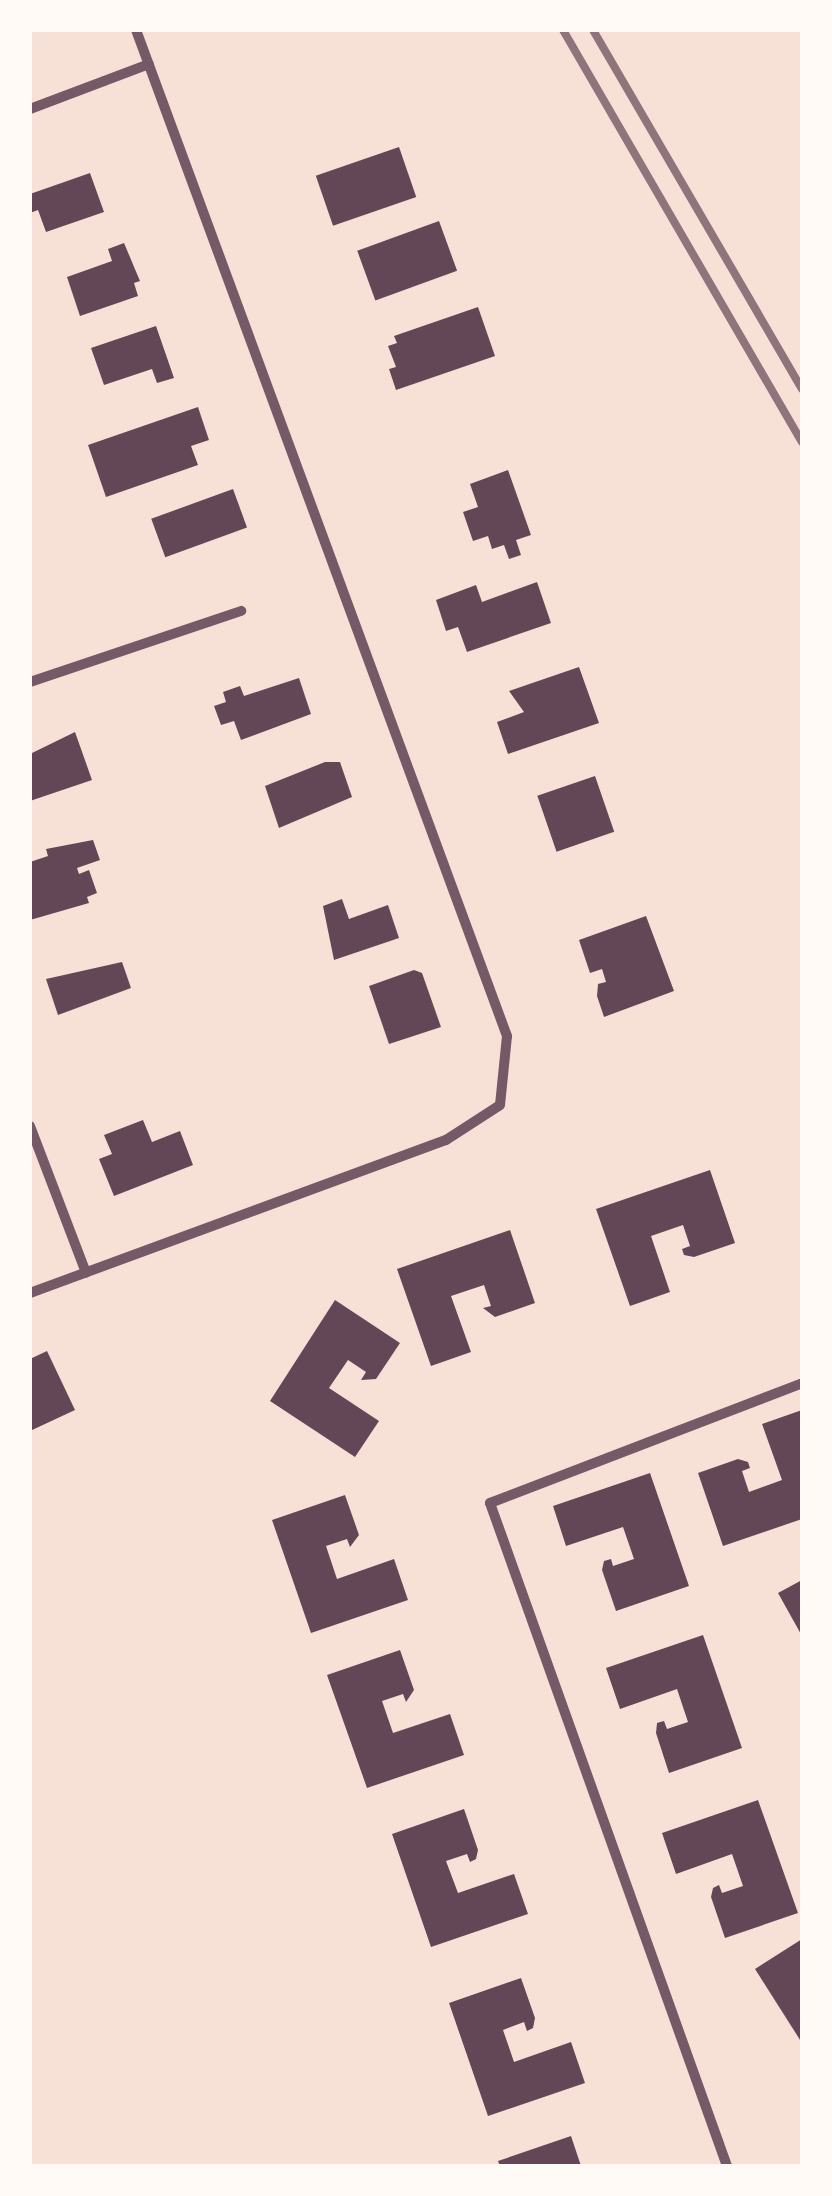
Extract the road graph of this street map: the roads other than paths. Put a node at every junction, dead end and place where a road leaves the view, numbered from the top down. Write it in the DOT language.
graph roads {
  1 [pos="136,30"];
  2 [pos="149,64"];
  3 [pos="30,109"];
  4 [pos="241,611"];
  5 [pos="30,682"];
  6 [pos="30,1126"];
  7 [pos="86,1273"];
  8 [pos="30,1293"];
  9 [pos="802,1383"];
  10 [pos="727,2166"];
  1 -- 2 [label="street"];
  2 -- 3 [label="street"];
  2 -- 7 [label="street"];
  4 -- 5 [label="street"];
  6 -- 7 [label="street"];
  7 -- 8 [label="street"];
  9 -- 10 [label="street"];
}
